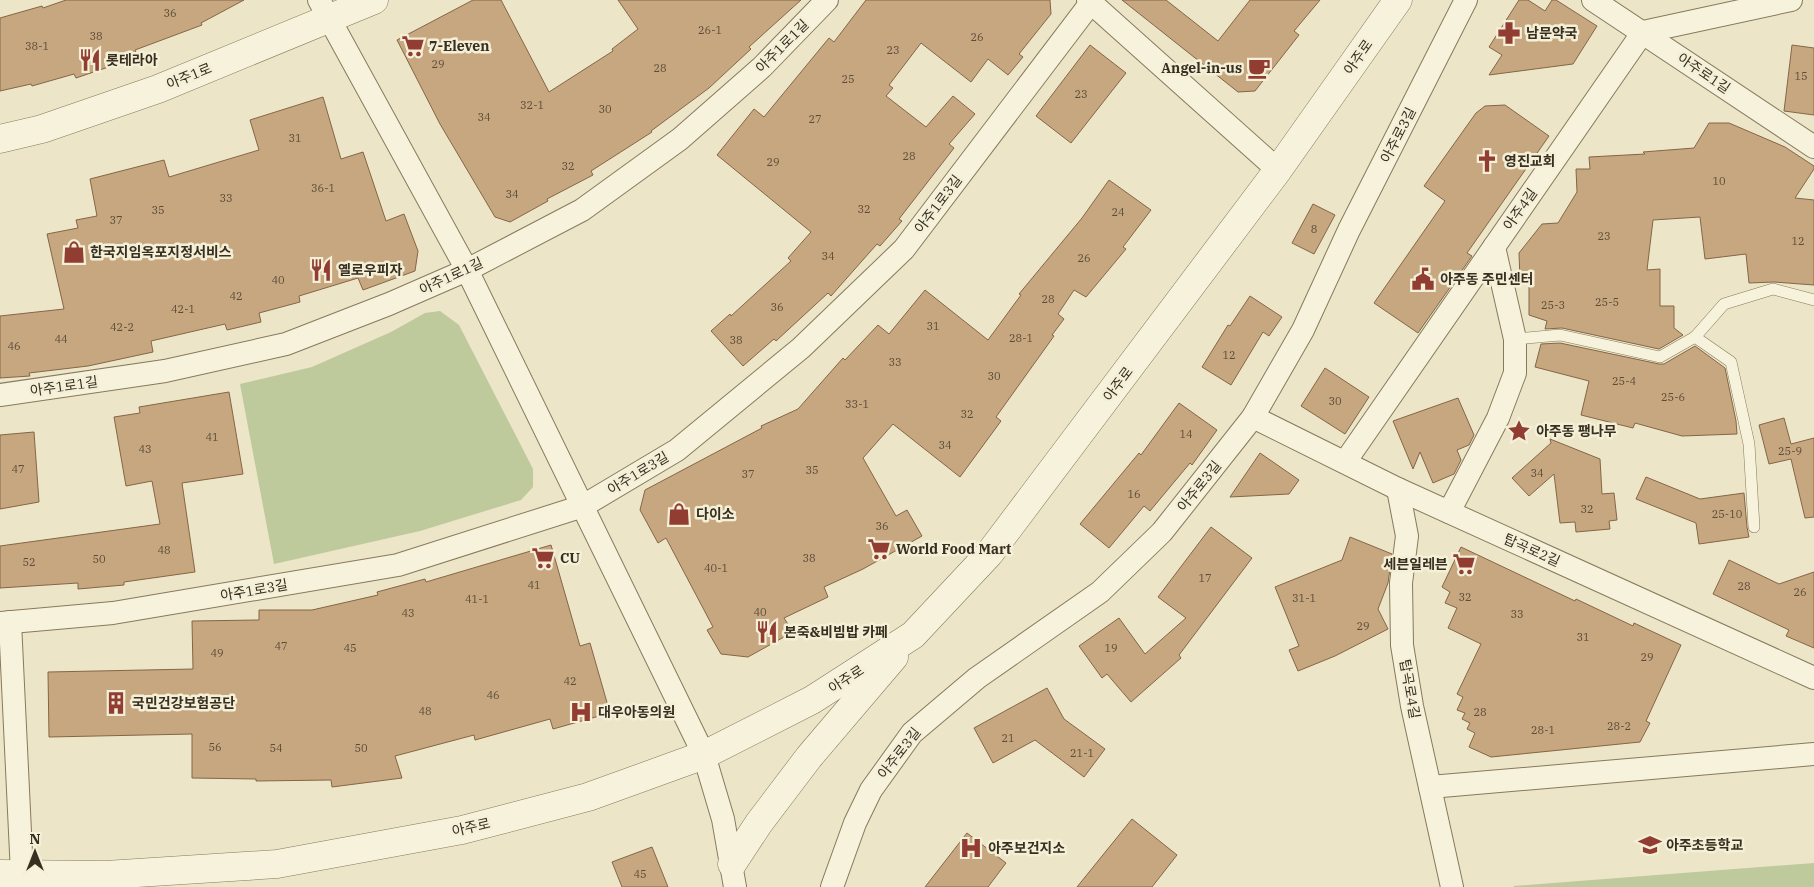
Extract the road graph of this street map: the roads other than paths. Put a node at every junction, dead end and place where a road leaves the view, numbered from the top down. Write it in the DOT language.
graph roads {
  1 [pos="374,0"];
  2 [pos="827,0"];
  3 [pos="1398,0"];
  4 [pos="1466,0"];
  5 [pos="1593,0"];
  6 [pos="1792,0"];
  7 [pos="1090,1"];
  8 [pos="325,10"];
  9 [pos="1643,32"];
  10 [pos="0,138"];
  11 [pos="1814,147"];
  12 [pos="1278,170"];
  13 [pos="1494,248"];
  14 [pos="467,270"];
  15 [pos="1814,300"];
  16 [pos="1695,337"];
  17 [pos="1515,338"];
  18 [pos="0,395"];
  19 [pos="1253,417"];
  20 [pos="1345,462"];
  21 [pos="1398,489"];
  22 [pos="583,506"];
  23 [pos="1449,512"];
  24 [pos="1754,527"];
  25 [pos="5,623"];
  26 [pos="913,636"];
  27 [pos="1814,678"];
  28 [pos="1814,754"];
  29 [pos="704,756"];
  30 [pos="1430,787"];
  31 [pos="11,874"];
  32 [pos="733,876"];
  33 [pos="832,887"];
  34 [pos="1452,887"];
  1 -- 8 [label="street, 아주1로"];
  2 -- 14 [label="street, 아주1로1길"];
  3 -- 12 [label="street, 아주로"];
  4 -- 19 [label="street, 아주로3길"];
  5 -- 9 [label="street, 아주로1길"];
  6 -- 9 [label="street"];
  7 -- 12 [label="street"];
  7 -- 22 [label="street, 아주1로3길"];
  8 -- 10 [label="street, 아주1로"];
  8 -- 14 [label="street"];
  9 -- 11 [label="street, 아주로1길"];
  9 -- 13 [label="street, 아주4길"];
  12 -- 26 [label="street, 아주로"];
  13 -- 17 [label="street"];
  13 -- 20 [label="street, 아주4길"];
  14 -- 18 [label="street, 아주1로1길"];
  14 -- 22 [label="street"];
  15 -- 16 [label="lane"];
  16 -- 17 [label="lane"];
  16 -- 24 [label="lane"];
  17 -- 23 [label="street"];
  19 -- 20 [label="street, 탑곡로2길"];
  19 -- 33 [label="street, 아주로3길"];
  20 -- 21 [label="street, 탑곡로2길"];
  21 -- 23 [label="street, 탑곡로2길"];
  21 -- 30 [label="street, 탑곡로4길"];
  22 -- 25 [label="street, 아주1로3길"];
  22 -- 29 [label="street"];
  23 -- 27 [label="street, 탑곡로2길"];
  25 -- 31 [label="street"];
  26 -- 29 [label="street, 아주로"];
  26 -- 32 [label="street"];
  28 -- 30 [label="street"];
  29 -- 31 [label="street, 아주로"];
  29 -- 32 [label="street"];
  30 -- 34 [label="street, 탑곡로4길"];
}
